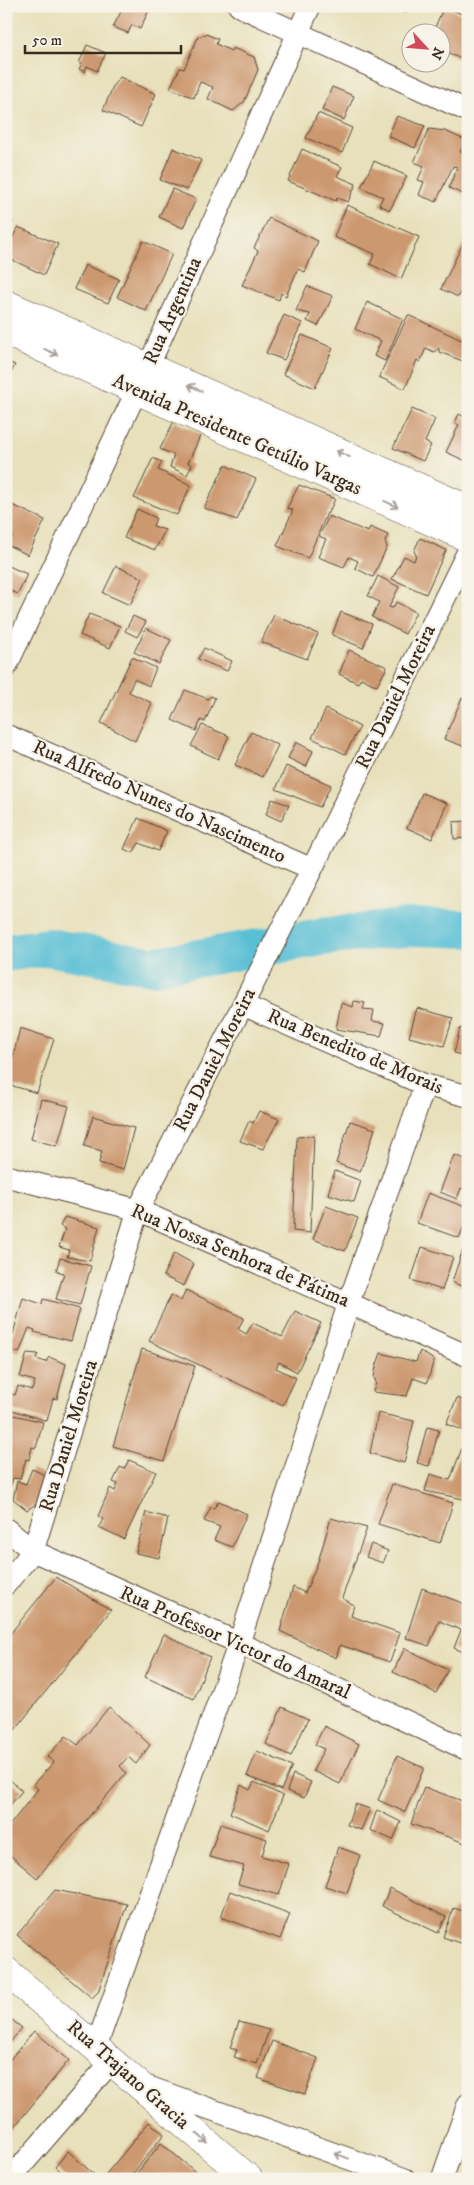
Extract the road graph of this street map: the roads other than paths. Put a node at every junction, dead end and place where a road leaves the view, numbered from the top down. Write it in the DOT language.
graph roads {
  1 [pos="239,6"];
  2 [pos="310,6"];
  3 [pos="298,33"];
  4 [pos="468,111"];
  5 [pos="6,304"];
  6 [pos="6,332"];
  7 [pos="142,379"];
  8 [pos="468,509"];
  9 [pos="468,538"];
  10 [pos="468,551"];
  11 [pos="6,667"];
  12 [pos="6,735"];
  13 [pos="312,869"];
  14 [pos="243,1005"];
  15 [pos="425,1085"];
  16 [pos="468,1096"];
  17 [pos="6,1176"];
  18 [pos="138,1210"];
  19 [pos="349,1302"];
  20 [pos="468,1356"];
  21 [pos="6,1529"];
  22 [pos="33,1551"];
  23 [pos="6,1584"];
  24 [pos="239,1643"];
  25 [pos="468,1750"];
  26 [pos="6,1971"];
  27 [pos="104,2054"];
  28 [pos="138,2084"];
  29 [pos="468,2104"];
  30 [pos="10,2179"];
  31 [pos="249,2179"];
  32 [pos="405,2179"];
  33 [pos="442,2179"];
  1 -- 3 [label="street"];
  2 -- 3 [label="street, Rua Argentina"];
  3 -- 4 [label="street"];
  3 -- 7 [label="street, Rua Argentina"];
  5 -- 7 [label="main road, Avenida Presidente Getúlio Vargas"];
  6 -- 7 [label="main road, Avenida Presidente Getúlio Vargas, one-way"];
  8 -- 7 [label="main road, Avenida Presidente Getúlio Vargas, one-way"];
  7 -- 9 [label="main road, Avenida Presidente Getúlio Vargas, one-way"];
  7 -- 11 [label="street, Rua Argentina"];
  10 -- 13 [label="street, Rua Daniel Moreira"];
  12 -- 13 [label="street, Rua Alfredo Nunes do Nascimento"];
  13 -- 14 [label="street, Rua Daniel Moreira"];
  14 -- 15 [label="street, Rua Benedito de Morais"];
  14 -- 18 [label="street, Rua Daniel Moreira"];
  15 -- 16 [label="street, Rua Benedito de Morais"];
  15 -- 19 [label="street"];
  17 -- 18 [label="street, Rua Nossa Senhora de Fátima"];
  18 -- 19 [label="street, Rua Nossa Senhora de Fátima"];
  18 -- 22 [label="street, Rua Daniel Moreira"];
  19 -- 20 [label="street, Rua Nossa Senhora de Fátima"];
  19 -- 24 [label="street"];
  21 -- 22 [label="street, Rua Professor Victor do Amaral"];
  22 -- 23 [label="street, Rua Daniel Moreira"];
  22 -- 24 [label="street, Rua Professor Victor do Amaral"];
  24 -- 25 [label="street, Rua Professor Victor do Amaral"];
  24 -- 27 [label="street"];
  26 -- 27 [label="main road, Rua Trajano Gracia"];
  27 -- 28 [label="main road, Rua Trajano Gracia"];
  27 -- 30 [label="street"];
  28 -- 31 [label="main road, Rua Trajano Gracia, one-way"];
  32 -- 28 [label="street, one-way"];
  29 -- 33 [label="street"];
}
